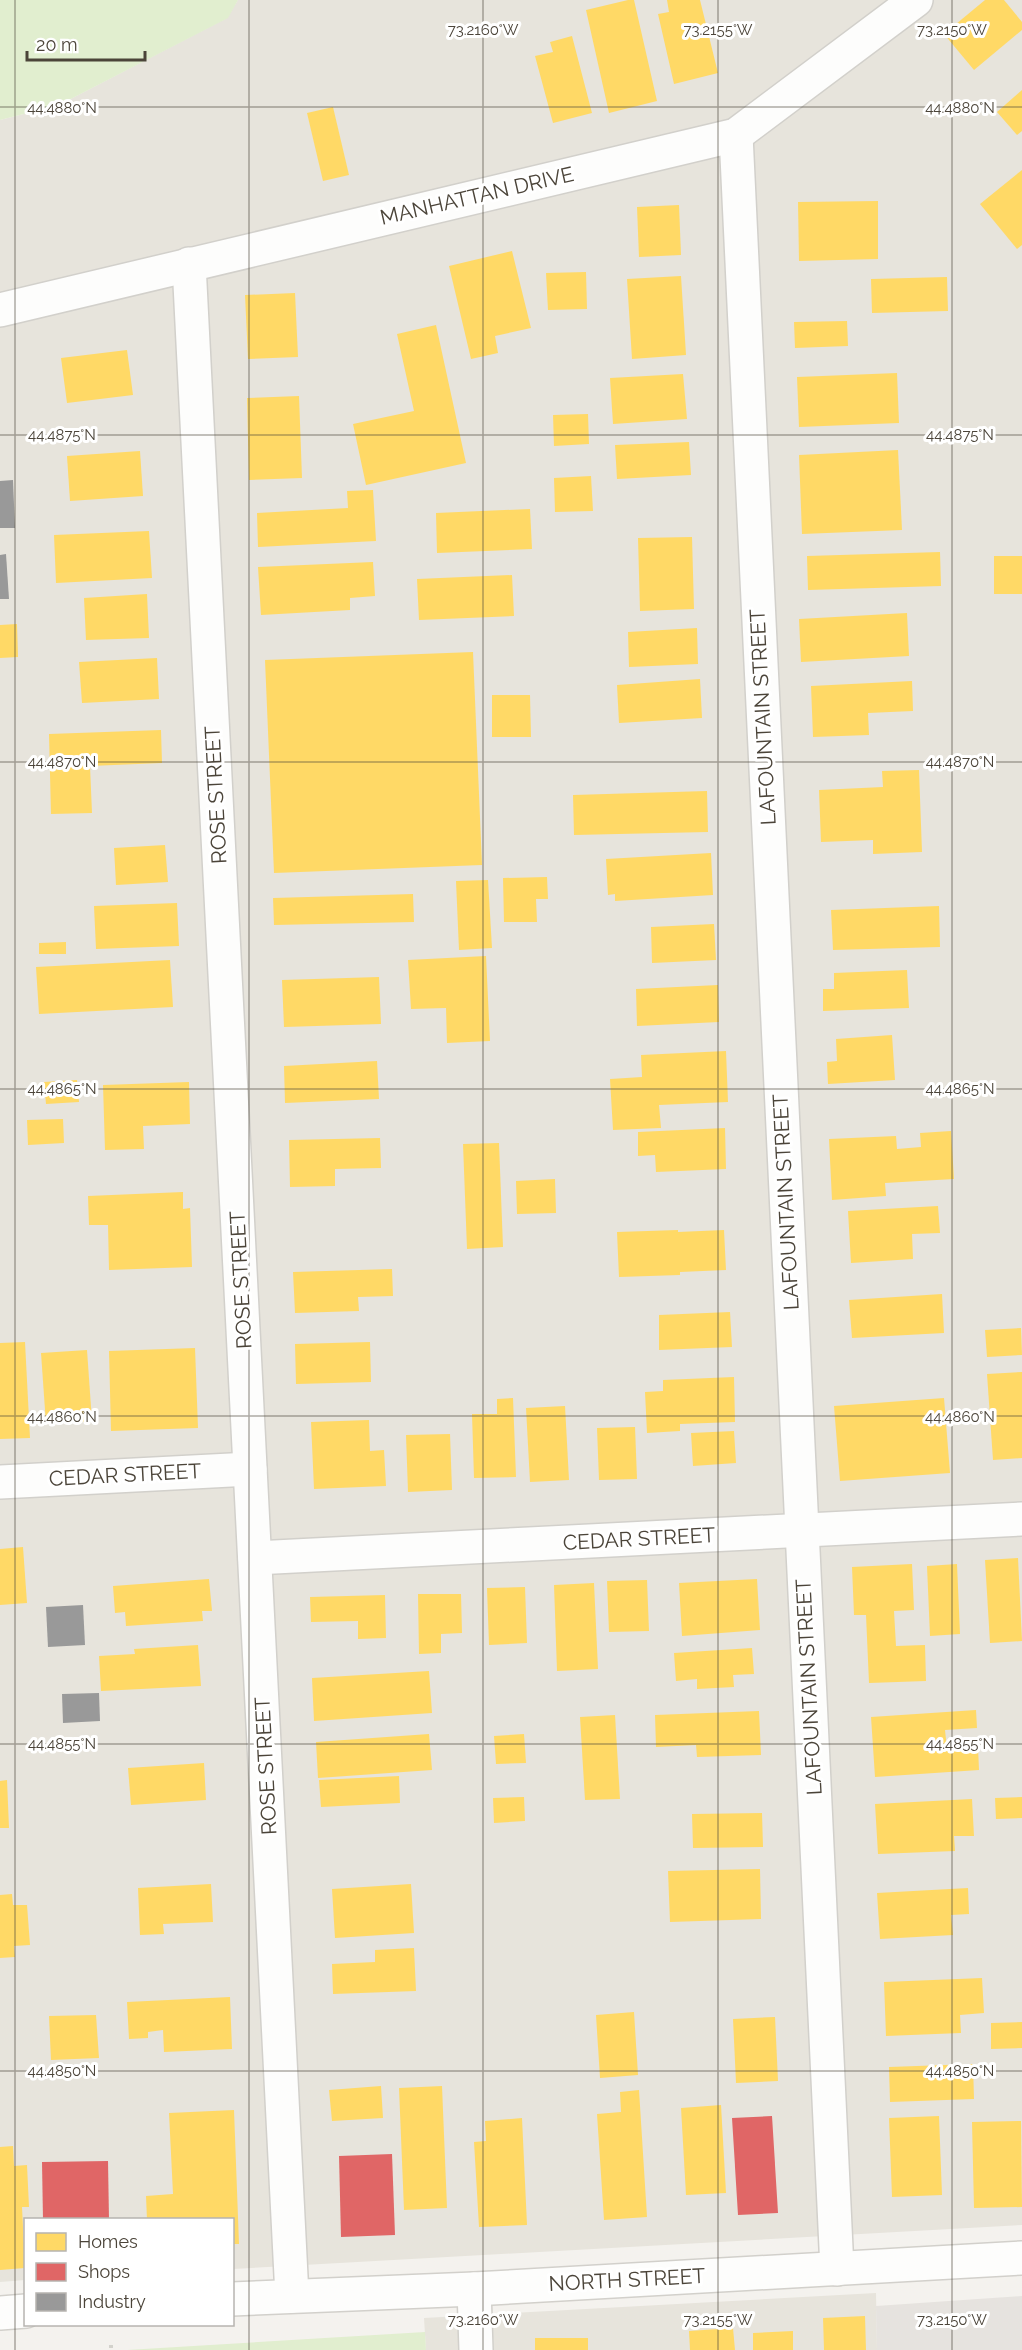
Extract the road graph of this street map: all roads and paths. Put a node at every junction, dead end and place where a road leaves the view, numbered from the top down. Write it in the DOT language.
graph roads {
  1 [pos="916,0"];
  2 [pos="736,135"];
  3 [pos="189,264"];
  4 [pos="0,310"];
  5 [pos="250,1469"];
  6 [pos="0,1482"];
  7 [pos="1022,1519"];
  8 [pos="801,1532"];
  9 [pos="255,1558"];
  10 [pos="1022,2258"];
  11 [pos="837,2269"];
  12 [pos="474,2289"];
  13 [pos="292,2296"];
  14 [pos="234,2299"];
  15 [pos="24,2311"];
  16 [pos="0,2313"];
  17 [pos="476,2350"];
  1 -- 2 [label="street, MANHATTAN DRIVE"];
  2 -- 3 [label="street, MANHATTAN DRIVE"];
  2 -- 8 [label="street, LAFOUNTAIN STREET"];
  3 -- 4 [label="street, MANHATTAN DRIVE"];
  3 -- 5 [label="street, ROSE STREET"];
  5 -- 6 [label="street, CEDAR STREET"];
  5 -- 9 [label="street, ROSE STREET"];
  7 -- 8 [label="street, CEDAR STREET"];
  8 -- 9 [label="street, CEDAR STREET"];
  8 -- 11 [label="street, LAFOUNTAIN STREET"];
  9 -- 13 [label="street, ROSE STREET"];
  10 -- 11 [label="street, NORTH STREET"];
  11 -- 12 [label="street, NORTH STREET"];
  12 -- 13 [label="street, NORTH STREET"];
  12 -- 17 [label="street"];
  13 -- 14 [label="street, NORTH STREET"];
  15 -- 16 [label="street"];
}
